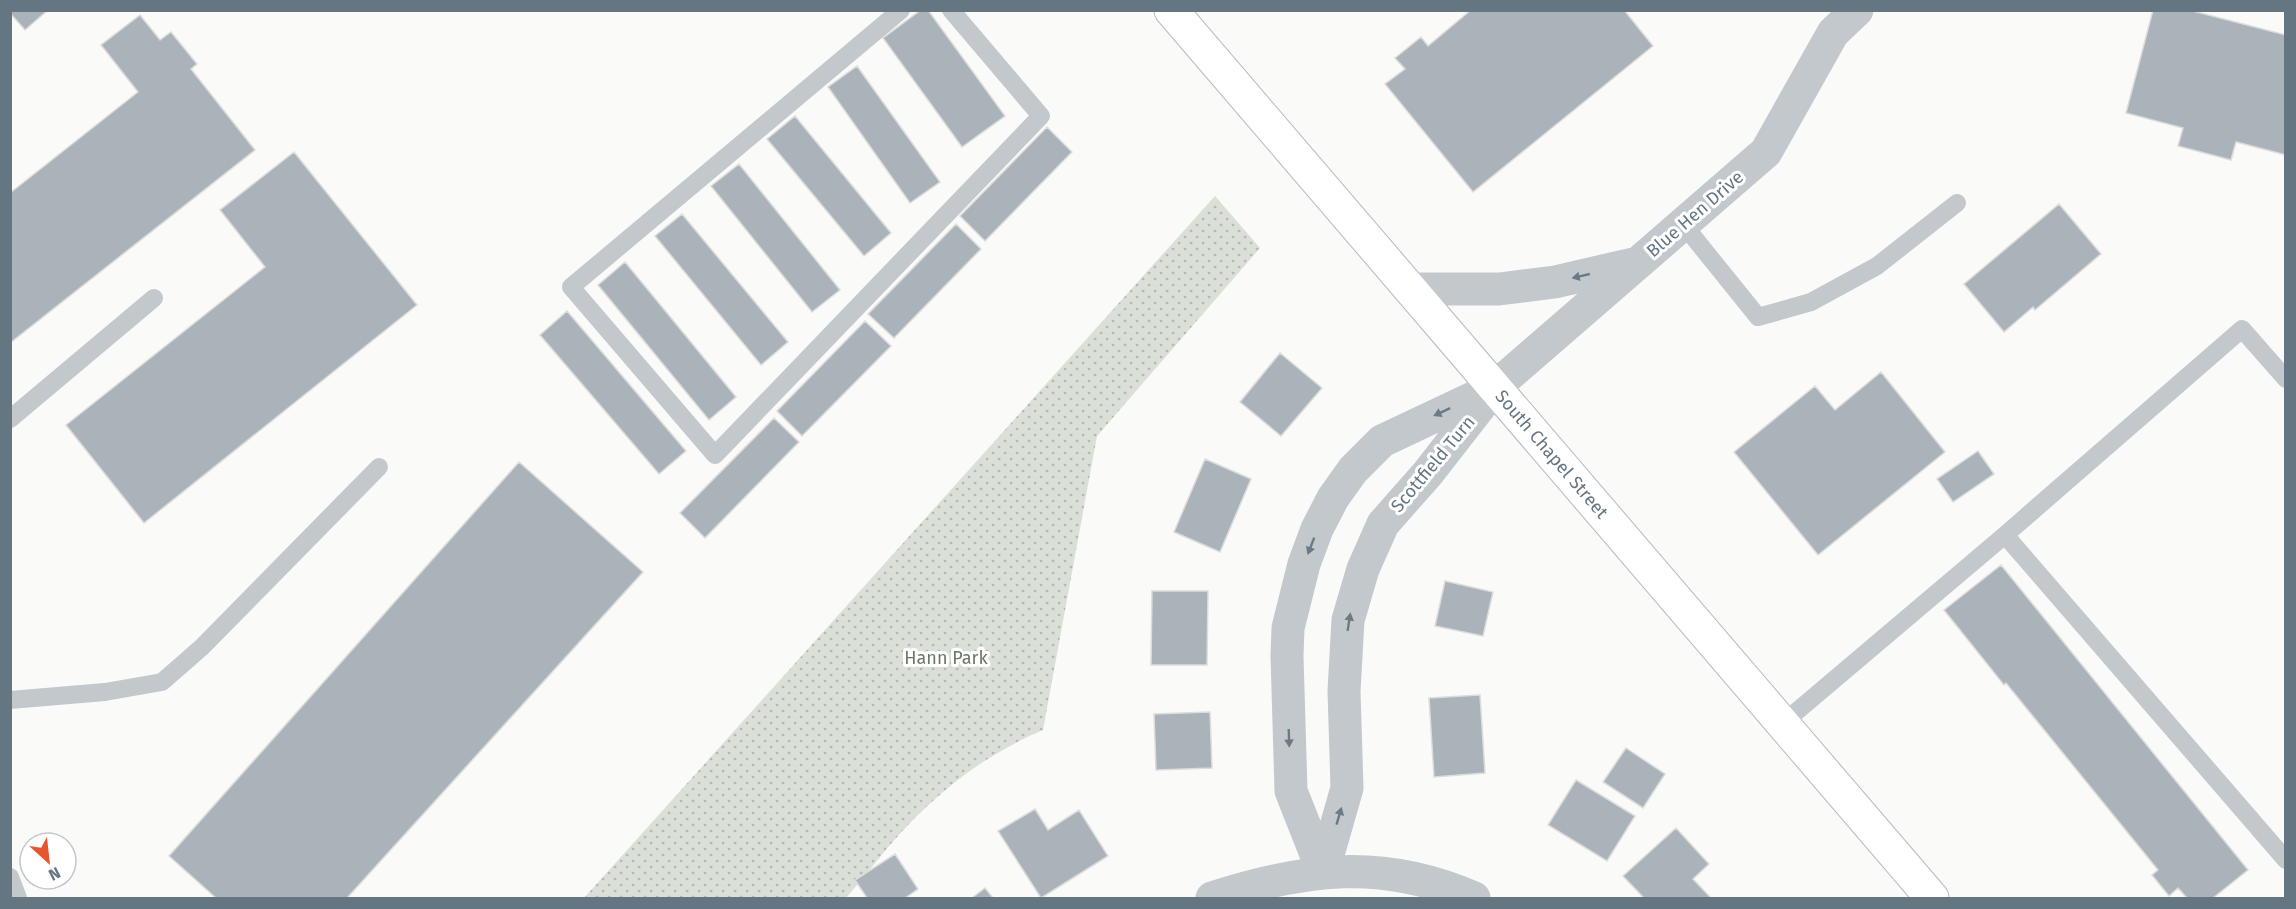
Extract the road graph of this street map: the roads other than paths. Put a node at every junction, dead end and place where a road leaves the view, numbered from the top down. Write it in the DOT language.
graph roads {
  1 [pos="901,10"];
  2 [pos="951,10"];
  3 [pos="1171,10"];
  4 [pos="1857,10"];
  5 [pos="1958,203"];
  6 [pos="1683,224"];
  7 [pos="1638,263"];
  8 [pos="1411,289"];
  9 [pos="154,298"];
  10 [pos="2286,379"];
  11 [pos="1495,387"];
  12 [pos="10,419"];
  13 [pos="380,467"];
  14 [pos="2005,535"];
  15 [pos="10,700"];
  16 [pos="1783,723"];
  17 [pos="2286,860"];
  18 [pos="1323,872"];
  19 [pos="10,877"];
  20 [pos="18,898"];
  21 [pos="1212,898"];
  22 [pos="1474,898"];
  23 [pos="1932,898"];
  1 -- 2 [label="lane"];
  3 -- 8 [label="main road, South Chapel Street"];
  4 -- 6 [label="street, Blue Hen Drive"];
  5 -- 6 [label="lane"];
  6 -- 7 [label="street, Blue Hen Drive"];
  7 -- 8 [label="street, one-way"];
  7 -- 11 [label="street, Blue Hen Drive"];
  8 -- 11 [label="main road, South Chapel Street"];
  9 -- 12 [label="lane"];
  10 -- 14 [label="lane"];
  11 -- 16 [label="main road, South Chapel Street"];
  18 -- 11 [label="street, Scottfield Turn, one-way"];
  11 -- 18 [label="street, Scottfield Turn, one-way"];
  13 -- 15 [label="lane"];
  14 -- 16 [label="lane"];
  14 -- 17 [label="lane"];
  16 -- 23 [label="main road, South Chapel Street"];
  18 -- 21 [label="street"];
  18 -- 22 [label="street"];
  19 -- 20 [label="lane"];
}
